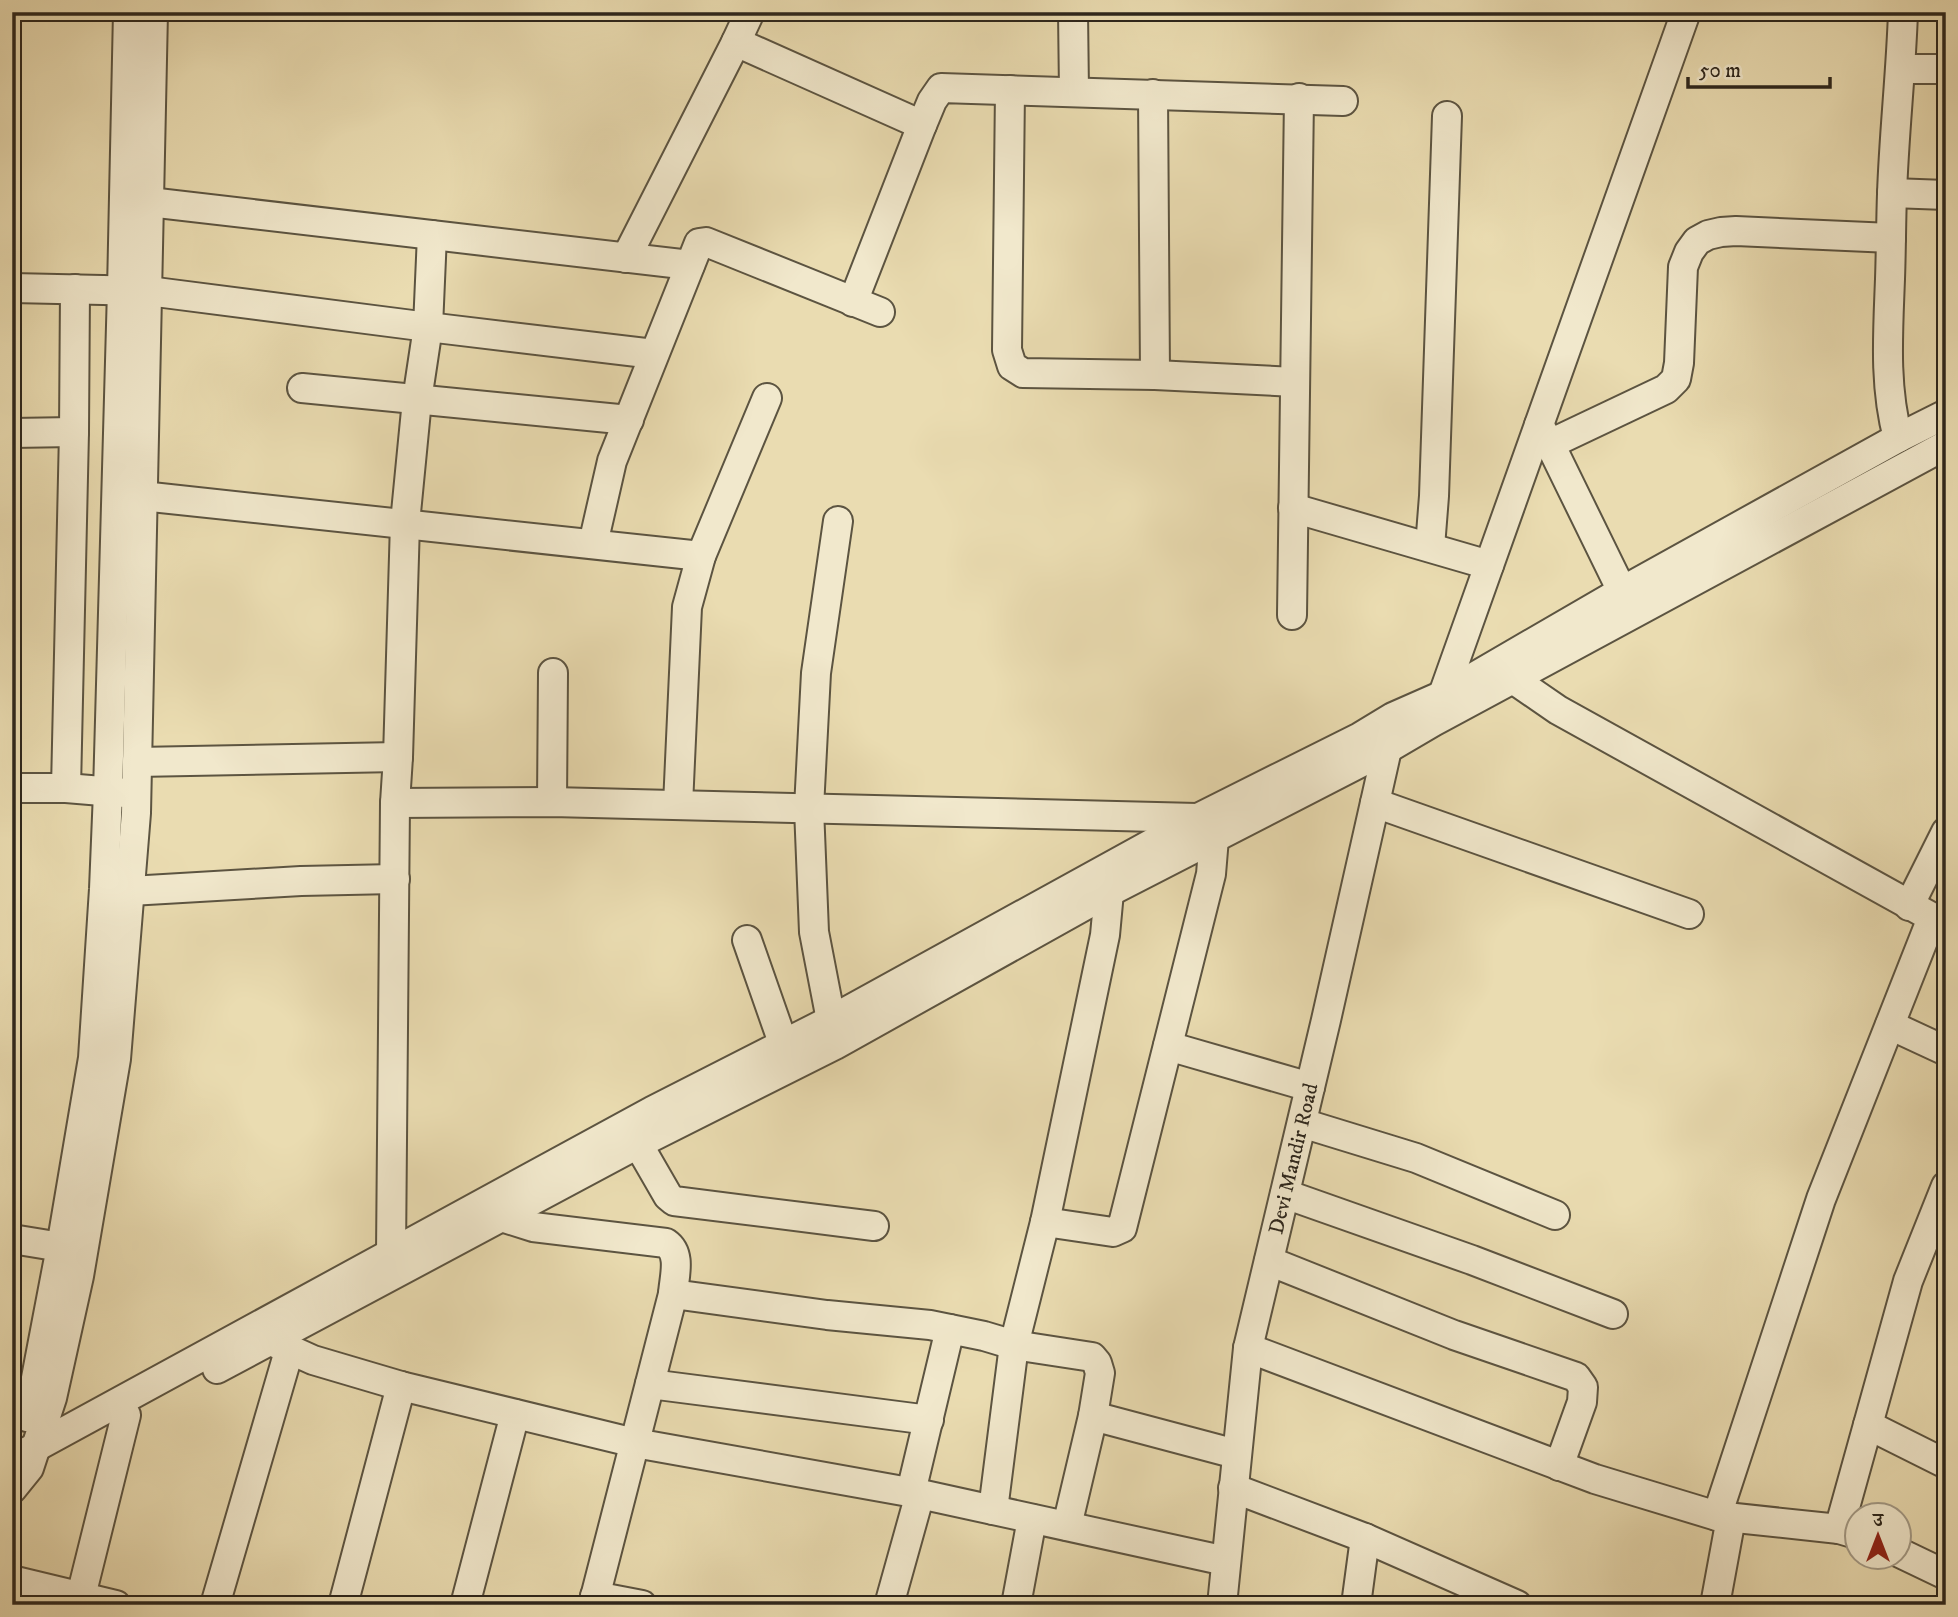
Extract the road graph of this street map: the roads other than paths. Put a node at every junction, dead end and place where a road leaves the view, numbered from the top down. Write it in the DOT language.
graph roads {
  1 [pos="128,12"];
  2 [pos="153,12"];
  3 [pos="750,12"];
  4 [pos="1073,12"];
  5 [pos="1686,12"];
  6 [pos="1903,12"];
  7 [pos="736,42"];
  8 [pos="1901,69"];
  9 [pos="1946,69"];
  10 [pos="1010,90"];
  11 [pos="1074,92"];
  12 [pos="1153,94"];
  13 [pos="1299,98"];
  14 [pos="1343,101"];
  15 [pos="1447,116"];
  16 [pos="922,125"];
  17 [pos="1892,193"];
  18 [pos="1946,195"];
  19 [pos="149,202"];
  20 [pos="432,235"];
  21 [pos="1891,238"];
  22 [pos="625,258"];
  23 [pos="690,265"];
  24 [pos="12,288"];
  25 [pos="75,289"];
  26 [pos="135,291"];
  27 [pos="853,302"];
  28 [pos="880,312"];
  29 [pos="428,327"];
  30 [pos="654,354"];
  31 [pos="1154,375"];
  32 [pos="1295,382"];
  33 [pos="302,388"];
  34 [pos="767,398"];
  35 [pos="417,400"];
  36 [pos="1946,414"];
  37 [pos="629,419"];
  38 [pos="74,432"];
  39 [pos="12,433"];
  40 [pos="1545,435"];
  41 [pos="1898,438"];
  42 [pos="1946,445"];
  43 [pos="142,496"];
  44 [pos="1293,508"];
  45 [pos="838,521"];
  46 [pos="405,523"];
  47 [pos="593,544"];
  48 [pos="1430,547"];
  49 [pos="701,556"];
  50 [pos="1489,565"];
  51 [pos="1622,591"];
  52 [pos="1292,615"];
  53 [pos="553,673"];
  54 [pos="1513,679"];
  55 [pos="1443,695"];
  56 [pos="1394,717"];
  57 [pos="1433,722"];
  58 [pos="1387,749"];
  59 [pos="398,757"];
  60 [pos="137,762"];
  61 [pos="66,788"];
  62 [pos="12,789"];
  63 [pos="108,792"];
  64 [pos="136,793"];
  65 [pos="552,802"];
  66 [pos="395,803"];
  67 [pos="1375,803"];
  68 [pos="678,805"];
  69 [pos="809,808"];
  70 [pos="1206,828"];
  71 [pos="1946,832"];
  72 [pos="395,879"];
  73 [pos="130,891"];
  74 [pos="1109,892"];
  75 [pos="1689,914"];
  76 [pos="1929,916"];
  77 [pos="747,940"];
  78 [pos="831,1020"];
  79 [pos="1890,1025"];
  80 [pos="1168,1046"];
  81 [pos="1946,1051"];
  82 [pos="787,1055"];
  83 [pos="1310,1087"];
  84 [pos="1302,1123"];
  85 [pos="638,1144"];
  86 [pos="1946,1186"];
  87 [pos="1285,1194"];
  88 [pos="489,1212"];
  89 [pos="1555,1215"];
  90 [pos="1045,1222"];
  91 [pos="874,1226"];
  92 [pos="12,1239"];
  93 [pos="61,1247"];
  94 [pos="391,1253"];
  95 [pos="1269,1261"];
  96 [pos="673,1294"];
  97 [pos="1613,1314"];
  98 [pos="950,1329"];
  99 [pos="1014,1345"];
  100 [pos="280,1346"];
  101 [pos="1248,1348"];
  102 [pos="650,1384"];
  103 [pos="401,1386"];
  104 [pos="515,1414"];
  105 [pos="126,1415"];
  106 [pos="1093,1416"];
  107 [pos="929,1420"];
  108 [pos="1868,1425"];
  109 [pos="635,1443"];
  110 [pos="1236,1454"];
  111 [pos="1946,1464"];
  112 [pos="19,1466"];
  113 [pos="1559,1466"];
  114 [pos="1233,1488"];
  115 [pos="915,1493"];
  116 [pos="1853,1502"];
  117 [pos="993,1510"];
  118 [pos="1724,1517"];
  119 [pos="1032,1518"];
  120 [pos="1067,1526"];
  121 [pos="1842,1530"];
  122 [pos="1365,1538"];
  123 [pos="1912,1558"];
  124 [pos="1226,1561"];
  125 [pos="1946,1574"];
  126 [pos="12,1580"];
  127 [pos="1467,1595"];
  128 [pos="81,1596"];
  129 [pos="594,1600"];
  130 [pos="116,1605"];
  131 [pos="215,1605"];
  132 [pos="343,1605"];
  133 [pos="465,1605"];
  134 [pos="642,1605"];
  135 [pos="889,1605"];
  136 [pos="1016,1605"];
  137 [pos="1222,1605"];
  138 [pos="1356,1605"];
  139 [pos="1517,1605"];
  140 [pos="1715,1605"];
  1 -- 26 [label="street"];
  2 -- 19 [label="street"];
  3 -- 7 [label="street"];
  4 -- 11 [label="street"];
  5 -- 40 [label="street"];
  6 -- 8 [label="street"];
  7 -- 16 [label="street"];
  7 -- 22 [label="street"];
  8 -- 9 [label="street"];
  8 -- 17 [label="street"];
  10 -- 11 [label="street"];
  10 -- 16 [label="street"];
  10 -- 31 [label="street"];
  11 -- 12 [label="street"];
  12 -- 13 [label="street"];
  12 -- 31 [label="street"];
  13 -- 14 [label="street"];
  13 -- 32 [label="street"];
  15 -- 48 [label="street"];
  16 -- 27 [label="street"];
  17 -- 18 [label="street"];
  17 -- 21 [label="street"];
  19 -- 20 [label="street"];
  19 -- 26 [label="street"];
  20 -- 22 [label="street"];
  20 -- 29 [label="street"];
  21 -- 40 [label="street"];
  21 -- 41 [label="street"];
  22 -- 23 [label="street"];
  23 -- 27 [label="street"];
  23 -- 30 [label="street"];
  24 -- 25 [label="street"];
  25 -- 26 [label="street"];
  25 -- 38 [label="street"];
  26 -- 29 [label="street"];
  26 -- 43 [label="street"];
  26 -- 63 [label="street"];
  27 -- 28 [label="street"];
  29 -- 30 [label="street"];
  29 -- 35 [label="street"];
  30 -- 37 [label="street"];
  31 -- 32 [label="street"];
  32 -- 44 [label="street"];
  33 -- 35 [label="street"];
  34 -- 49 [label="street"];
  35 -- 37 [label="street"];
  35 -- 46 [label="street"];
  36 -- 41 [label="street"];
  37 -- 47 [label="street"];
  38 -- 39 [label="street"];
  38 -- 61 [label="street"];
  40 -- 50 [label="street"];
  40 -- 51 [label="street"];
  41 -- 51 [label="street"];
  42 -- 54 [label="street"];
  43 -- 46 [label="street"];
  43 -- 60 [label="street"];
  44 -- 48 [label="street"];
  44 -- 52 [label="street"];
  45 -- 69 [label="street"];
  46 -- 47 [label="street"];
  46 -- 59 [label="street"];
  47 -- 49 [label="street"];
  48 -- 50 [label="street"];
  49 -- 68 [label="street"];
  50 -- 55 [label="street"];
  51 -- 55 [label="street"];
  53 -- 65 [label="street"];
  54 -- 57 [label="street"];
  54 -- 76 [label="street"];
  55 -- 56 [label="street"];
  55 -- 57 [label="street"];
  56 -- 58 [label="street, Devi Mandir Road"];
  56 -- 70 [label="street"];
  57 -- 58 [label="street"];
  58 -- 67 [label="street, Devi Mandir Road"];
  58 -- 70 [label="street"];
  59 -- 60 [label="street"];
  59 -- 66 [label="street"];
  60 -- 64 [label="street"];
  61 -- 62 [label="street"];
  61 -- 63 [label="street"];
  63 -- 64 [label="street"];
  63 -- 93 [label="street"];
  64 -- 73 [label="street"];
  65 -- 66 [label="street"];
  65 -- 68 [label="street"];
  66 -- 72 [label="street"];
  67 -- 75 [label="street"];
  67 -- 83 [label="street, Devi Mandir Road"];
  68 -- 69 [label="street"];
  69 -- 70 [label="street"];
  69 -- 78 [label="street"];
  70 -- 74 [label="street"];
  70 -- 78 [label="street"];
  70 -- 80 [label="street"];
  71 -- 76 [label="street"];
  72 -- 73 [label="street"];
  72 -- 94 [label="street"];
  73 -- 112 [label="street"];
  74 -- 82 [label="street"];
  74 -- 90 [label="street"];
  76 -- 79 [label="street"];
  77 -- 82 [label="street"];
  78 -- 82 [label="street"];
  79 -- 81 [label="street"];
  79 -- 118 [label="street"];
  80 -- 83 [label="street"];
  80 -- 90 [label="street"];
  82 -- 85 [label="street"];
  82 -- 88 [label="street"];
  83 -- 84 [label="street, Devi Mandir Road"];
  84 -- 87 [label="street, Devi Mandir Road"];
  84 -- 89 [label="street"];
  85 -- 88 [label="street"];
  85 -- 91 [label="street"];
  86 -- 108 [label="street"];
  87 -- 95 [label="street, Devi Mandir Road"];
  87 -- 97 [label="street"];
  88 -- 94 [label="street"];
  88 -- 96 [label="street"];
  88 -- 100 [label="street"];
  90 -- 99 [label="street"];
  92 -- 93 [label="street"];
  93 -- 112 [label="street"];
  94 -- 112 [label="street"];
  95 -- 101 [label="street, Devi Mandir Road"];
  95 -- 113 [label="street"];
  96 -- 98 [label="street"];
  96 -- 102 [label="street"];
  98 -- 99 [label="street"];
  98 -- 107 [label="street"];
  99 -- 106 [label="street"];
  99 -- 117 [label="street"];
  100 -- 103 [label="street"];
  100 -- 105 [label="street"];
  100 -- 131 [label="street"];
  101 -- 110 [label="street, Devi Mandir Road"];
  101 -- 113 [label="street"];
  102 -- 107 [label="street"];
  102 -- 109 [label="street"];
  103 -- 104 [label="street"];
  103 -- 132 [label="street"];
  104 -- 109 [label="street"];
  104 -- 133 [label="street"];
  105 -- 112 [label="street"];
  105 -- 128 [label="street"];
  106 -- 110 [label="street"];
  106 -- 120 [label="street"];
  107 -- 115 [label="street"];
  108 -- 111 [label="street"];
  108 -- 116 [label="street"];
  109 -- 115 [label="street"];
  109 -- 129 [label="street"];
  110 -- 114 [label="street, Devi Mandir Road"];
  113 -- 118 [label="street"];
  114 -- 122 [label="street"];
  114 -- 124 [label="street, Devi Mandir Road"];
  115 -- 117 [label="street"];
  115 -- 135 [label="street"];
  117 -- 119 [label="street"];
  118 -- 121 [label="street"];
  118 -- 140 [label="street"];
  119 -- 120 [label="street"];
  119 -- 136 [label="street"];
  120 -- 124 [label="street"];
  122 -- 127 [label="street"];
  122 -- 138 [label="street"];
  123 -- 125 [label="street"];
  124 -- 137 [label="street, Devi Mandir Road"];
  126 -- 128 [label="street"];
  127 -- 139 [label="street"];
  128 -- 130 [label="street"];
  129 -- 134 [label="street"];
}
